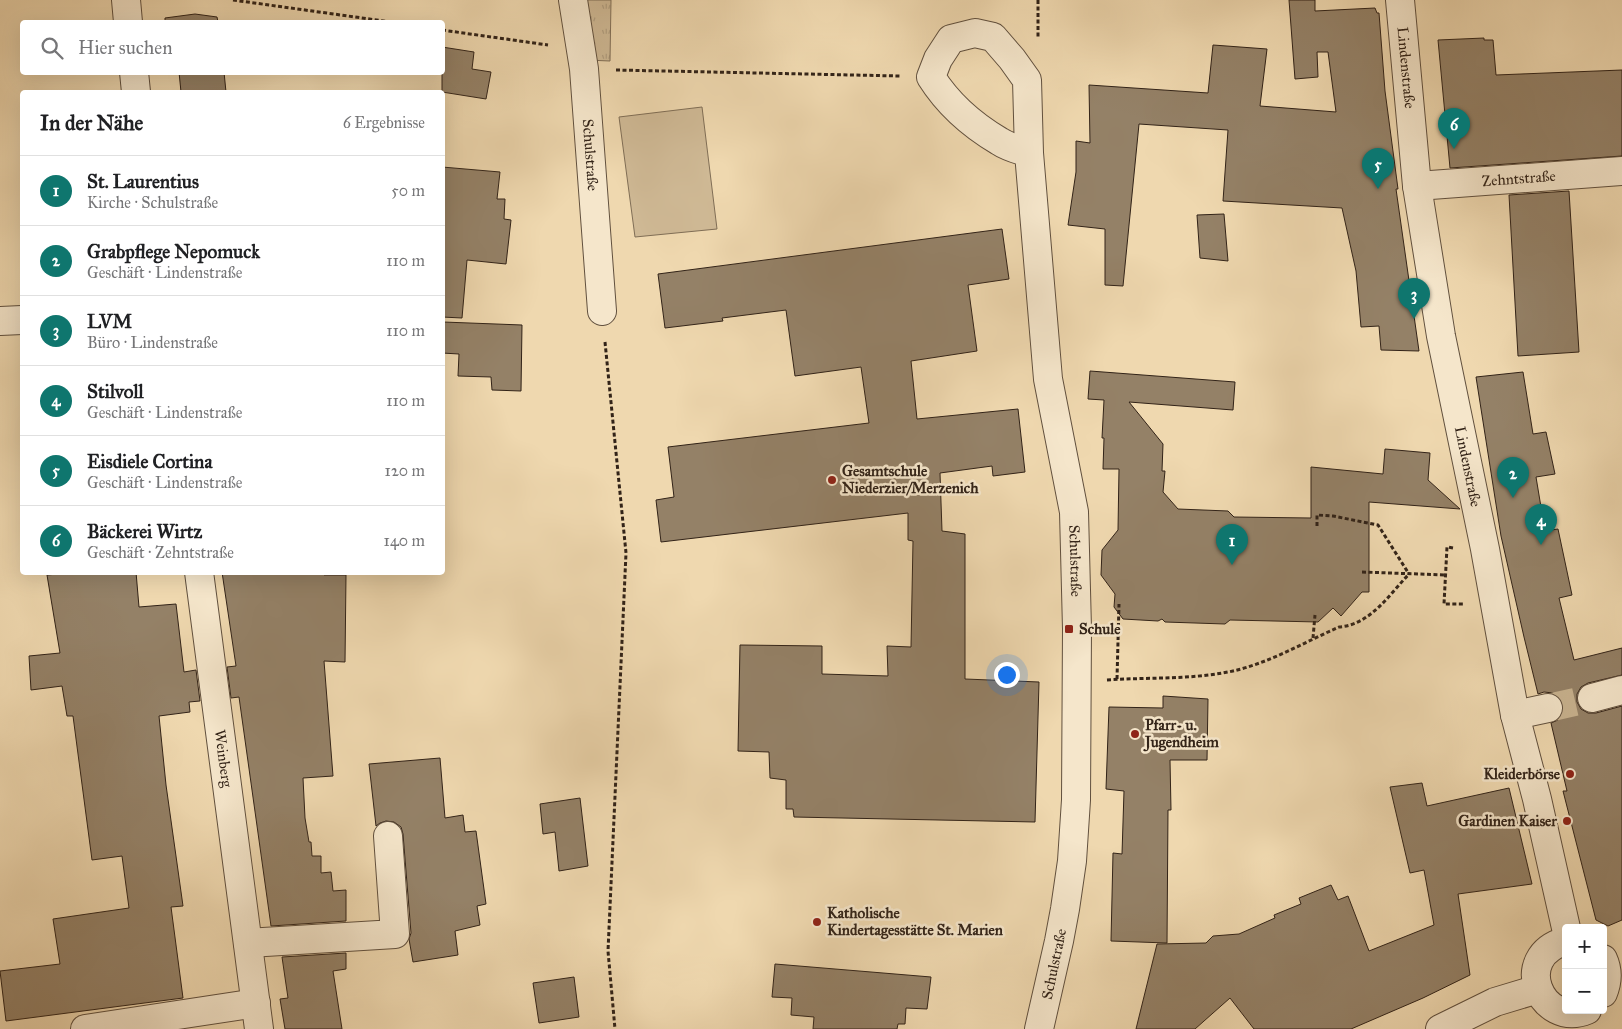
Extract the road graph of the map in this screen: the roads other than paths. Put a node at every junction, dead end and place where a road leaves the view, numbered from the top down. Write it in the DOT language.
graph roads {
  1 [pos="126,0"];
  2 [pos="573,0"];
  3 [pos="1400,0"];
  4 [pos="128,20"];
  5 [pos="134,75"];
  6 [pos="136,90"];
  7 [pos="1029,153"];
  8 [pos="1622,171"];
  9 [pos="1417,186"];
  10 [pos="602,311"];
  11 [pos="20,320"];
  12 [pos="0,322"];
  13 [pos="199,575"];
  14 [pos="1622,690"];
  15 [pos="1592,698"];
  16 [pos="1548,708"];
  17 [pos="1515,715"];
  18 [pos="388,836"];
  19 [pos="1565,924"];
  20 [pos="1562,942"];
  21 [pos="248,943"];
  22 [pos="1538,989"];
  23 [pos="257,1016"];
  24 [pos="1584,1018"];
  25 [pos="84,1029"];
  26 [pos="1039,1029"];
  27 [pos="1440,1029"];
  1 -- 4 [label="street"];
  2 -- 10 [label="street, Schulstraße"];
  3 -- 9 [label="street, Lindenstraße"];
  5 -- 6 [label="street"];
  7 -- 7 [label="street, Schulstraße"];
  7 -- 26 [label="street, Schulstraße"];
  8 -- 9 [label="street, Zehntstraße"];
  9 -- 17 [label="street, Lindenstraße"];
  11 -- 12 [label="street"];
  13 -- 21 [label="street, Weinberg"];
  14 -- 15 [label="street"];
  16 -- 17 [label="street"];
  17 -- 19 [label="street, Lindenstraße"];
  18 -- 21 [label="street"];
  20 -- 22 [label="street"];
  21 -- 23 [label="street, Weinberg"];
  22 -- 24 [label="street"];
  22 -- 27 [label="street"];
  23 -- 25 [label="street"];
}
